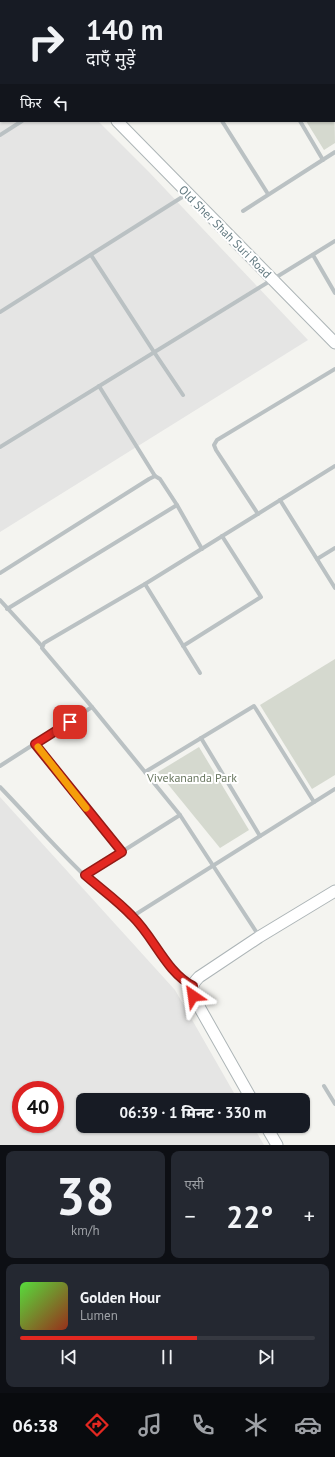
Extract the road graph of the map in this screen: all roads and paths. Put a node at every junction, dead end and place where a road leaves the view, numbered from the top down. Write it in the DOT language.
graph roads {
  1 [pos="20,122"];
  2 [pos="118,122"];
  3 [pos="223,122"];
  4 [pos="301,122"];
  5 [pos="0,135"];
  6 [pos="335,152"];
  7 [pos="323,160"];
  8 [pos="187,194"];
  9 [pos="268,194"];
  10 [pos="243,211"];
  11 [pos="335,241"];
  12 [pos="313,254"];
  13 [pos="91,255"];
  14 [pos="272,280"];
  15 [pos="335,293"];
  16 [pos="0,312"];
  17 [pos="335,343"];
  18 [pos="154,352"];
  19 [pos="335,369"];
  20 [pos="99,386"];
  21 [pos="183,395"];
  22 [pos="0,447"];
  23 [pos="335,466"];
  24 [pos="155,476"];
  25 [pos="280,500"];
  26 [pos="177,505"];
  27 [pos="258,514"];
  28 [pos="222,536"];
  29 [pos="335,548"];
  30 [pos="202,549"];
  31 [pos="317,559"];
  32 [pos="0,573"];
  33 [pos="144,584"];
  34 [pos="335,588"];
  35 [pos="0,600"];
  36 [pos="7,609"];
  37 [pos="42,646"];
  38 [pos="183,646"];
  39 [pos="200,673"];
  40 [pos="92,708"];
  41 [pos="202,738"];
  42 [pos="35,744"];
  43 [pos="0,766"];
  44 [pos="145,772"];
  45 [pos="0,787"];
  46 [pos="335,789"];
  47 [pos="314,802"];
  48 [pos="180,815"];
  49 [pos="260,836"];
  50 [pos="122,852"];
  51 [pos="213,865"];
  52 [pos="85,875"];
  53 [pos="335,891"];
  54 [pos="133,916"];
  55 [pos="259,937"];
  56 [pos="193,986"];
  57 [pos="324,1086"];
  58 [pos="248,1093"];
  59 [pos="335,1104"];
  60 [pos="270,1133"];
  61 [pos="277,1145"];
  1 -- 5 [label="street"];
  2 -- 8 [label="street, Old Sher Shah Suri Road"];
  3 -- 9 [label="street"];
  4 -- 7 [label="street"];
  6 -- 7 [label="street"];
  7 -- 9 [label="street"];
  8 -- 13 [label="street"];
  8 -- 14 [label="street, Old Sher Shah Suri Road"];
  9 -- 10 [label="street"];
  11 -- 12 [label="street"];
  12 -- 14 [label="street"];
  12 -- 15 [label="street"];
  13 -- 16 [label="street"];
  13 -- 18 [label="street"];
  14 -- 17 [label="street, Old Sher Shah Suri Road"];
  14 -- 18 [label="street"];
  18 -- 20 [label="street"];
  18 -- 21 [label="street"];
  19 -- 27 [label="street"];
  20 -- 22 [label="street"];
  20 -- 24 [label="street"];
  23 -- 25 [label="street"];
  24 -- 26 [label="street"];
  24 -- 32 [label="street"];
  25 -- 27 [label="street"];
  25 -- 31 [label="street"];
  26 -- 30 [label="street"];
  26 -- 36 [label="street"];
  27 -- 28 [label="street"];
  28 -- 30 [label="street"];
  28 -- 38 [label="street"];
  29 -- 31 [label="street"];
  30 -- 33 [label="street"];
  31 -- 34 [label="street"];
  33 -- 37 [label="street"];
  33 -- 38 [label="street"];
  35 -- 36 [label="street"];
  36 -- 37 [label="street"];
  37 -- 40 [label="street"];
  38 -- 39 [label="street"];
  40 -- 42 [label="street"];
  40 -- 44 [label="street"];
  41 -- 44 [label="street"];
  41 -- 47 [label="street"];
  41 -- 49 [label="street"];
  42 -- 43 [label="street"];
  42 -- 50 [label="street"];
  44 -- 48 [label="street"];
  45 -- 52 [label="street"];
  46 -- 47 [label="street"];
  47 -- 49 [label="street"];
  48 -- 50 [label="street"];
  48 -- 51 [label="street"];
  49 -- 51 [label="street"];
  50 -- 52 [label="street"];
  51 -- 54 [label="street"];
  51 -- 55 [label="street"];
  52 -- 54 [label="street"];
  53 -- 55 [label="street"];
  54 -- 56 [label="street"];
  55 -- 56 [label="street"];
  56 -- 58 [label="street"];
  57 -- 59 [label="street"];
  60 -- 61 [label="street"];
}
